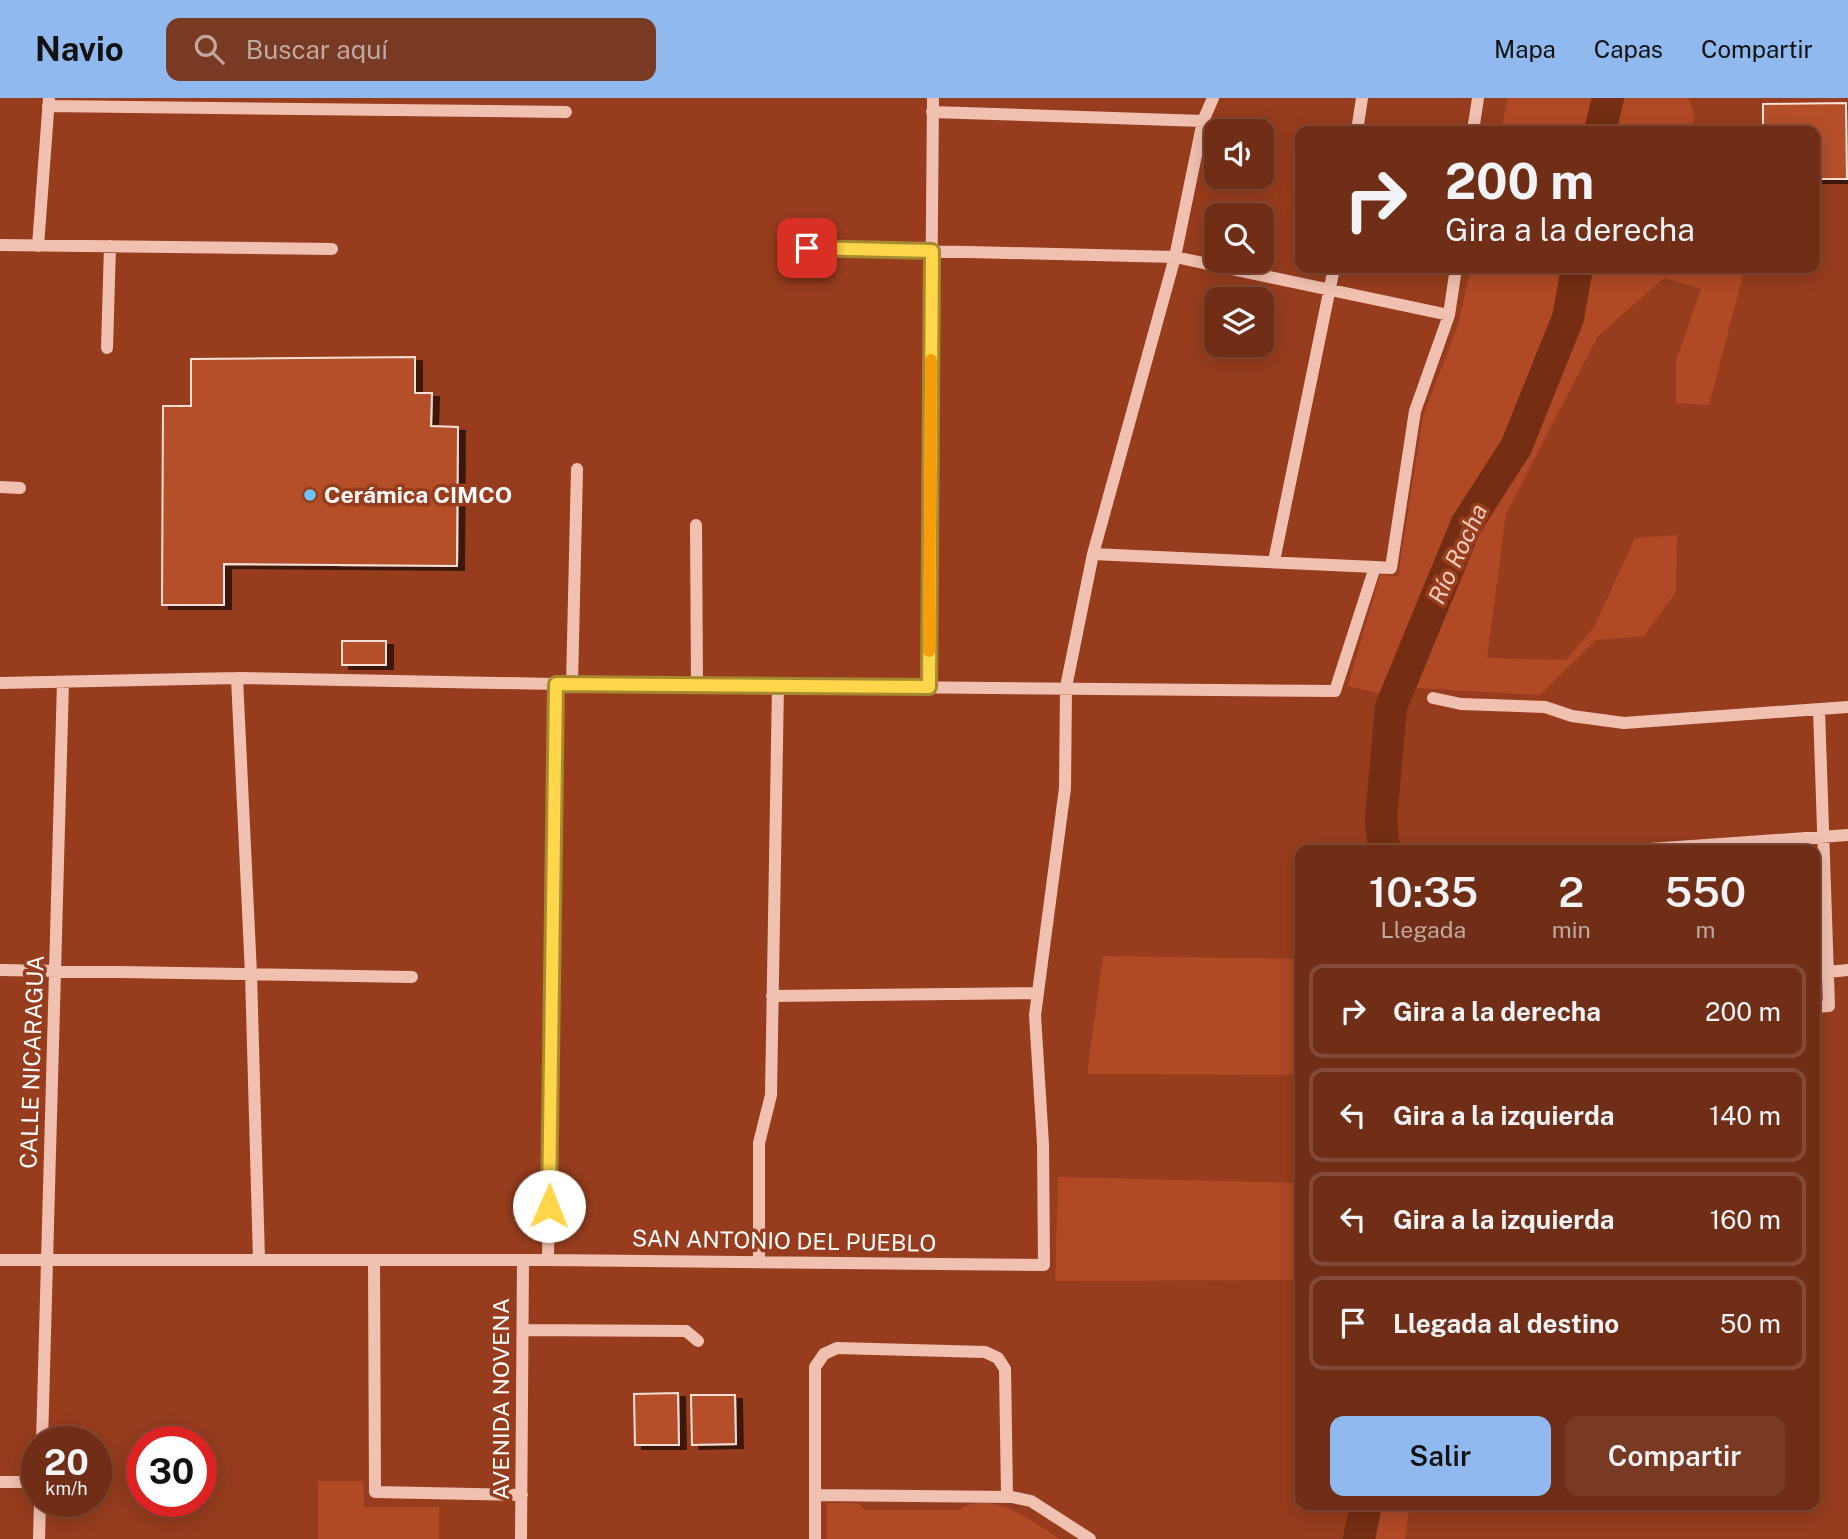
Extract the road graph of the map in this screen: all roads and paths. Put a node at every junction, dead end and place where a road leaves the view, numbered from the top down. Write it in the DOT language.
graph roads {
  1 [pos="933,98"];
  2 [pos="1213,98"];
  3 [pos="1362,98"];
  4 [pos="1478,98"];
  5 [pos="49,102"];
  6 [pos="566,112"];
  7 [pos="932,112"];
  8 [pos="1203,121"];
  9 [pos="1358,126"];
  10 [pos="1474,126"];
  11 [pos="0,245"];
  12 [pos="38,246"];
  13 [pos="110,246"];
  14 [pos="807,248"];
  15 [pos="332,249"];
  16 [pos="932,251"];
  17 [pos="1175,257"];
  18 [pos="1333,273"];
  19 [pos="1455,273"];
  20 [pos="1330,290"];
  21 [pos="1450,315"];
  22 [pos="107,348"];
  23 [pos="577,469"];
  24 [pos="0,487"];
  25 [pos="20,488"];
  26 [pos="696,525"];
  27 [pos="1093,554"];
  28 [pos="1274,561"];
  29 [pos="1375,567"];
  30 [pos="237,678"];
  31 [pos="63,682"];
  32 [pos="0,683"];
  33 [pos="556,684"];
  34 [pos="572,684"];
  35 [pos="697,685"];
  36 [pos="778,685"];
  37 [pos="929,687"];
  38 [pos="1066,687"];
  39 [pos="1433,698"];
  40 [pos="1848,707"];
  41 [pos="1819,710"];
  42 [pos="1848,835"];
  43 [pos="1824,837"];
  44 [pos="1708,845"];
  45 [pos="0,970"];
  46 [pos="1848,970"];
  47 [pos="55,971"];
  48 [pos="1828,972"];
  49 [pos="251,974"];
  50 [pos="412,977"];
  51 [pos="1038,993"];
  52 [pos="772,996"];
  53 [pos="1820,1007"];
  54 [pos="0,1260"];
  55 [pos="259,1260"];
  56 [pos="523,1260"];
  57 [pos="548,1260"];
  58 [pos="47,1261"];
  59 [pos="374,1261"];
  60 [pos="759,1262"];
  61 [pos="523,1330"];
  62 [pos="698,1340"];
  63 [pos="42,1426"];
  64 [pos="0,1482"];
  65 [pos="21,1482"];
  66 [pos="522,1495"];
  67 [pos="816,1495"];
  68 [pos="1007,1496"];
  69 [pos="40,1517"];
  70 [pos="39,1539"];
  71 [pos="521,1539"];
  72 [pos="815,1539"];
  73 [pos="1090,1539"];
  1 -- 7 [label="street"];
  2 -- 8 [label="street"];
  3 -- 9 [label="street"];
  4 -- 10 [label="street"];
  5 -- 6 [label="street"];
  5 -- 12 [label="street"];
  7 -- 8 [label="street"];
  7 -- 16 [label="street"];
  8 -- 17 [label="street"];
  11 -- 12 [label="street"];
  12 -- 13 [label="street"];
  13 -- 15 [label="street"];
  13 -- 22 [label="street"];
  14 -- 16 [label="street"];
  16 -- 17 [label="street"];
  16 -- 37 [label="street"];
  17 -- 20 [label="street"];
  17 -- 27 [label="street"];
  18 -- 20 [label="street"];
  19 -- 21 [label="street"];
  20 -- 21 [label="street"];
  20 -- 28 [label="street"];
  21 -- 29 [label="street"];
  23 -- 34 [label="street"];
  24 -- 25 [label="street"];
  26 -- 35 [label="street"];
  27 -- 28 [label="street"];
  27 -- 38 [label="street"];
  28 -- 29 [label="street"];
  29 -- 38 [label="street"];
  30 -- 31 [label="street"];
  30 -- 33 [label="street"];
  30 -- 49 [label="street"];
  31 -- 32 [label="street"];
  31 -- 47 [label="street, CALLE NICARAGUA"];
  33 -- 34 [label="street"];
  33 -- 57 [label="street"];
  34 -- 35 [label="street"];
  35 -- 36 [label="street"];
  36 -- 37 [label="street"];
  36 -- 52 [label="street"];
  37 -- 38 [label="street"];
  38 -- 51 [label="street"];
  39 -- 41 [label="street"];
  40 -- 41 [label="street"];
  41 -- 43 [label="street"];
  42 -- 43 [label="street"];
  43 -- 44 [label="street"];
  43 -- 48 [label="street"];
  45 -- 47 [label="street"];
  46 -- 48 [label="street"];
  47 -- 49 [label="street"];
  47 -- 58 [label="street, CALLE NICARAGUA"];
  48 -- 53 [label="street"];
  49 -- 50 [label="street"];
  49 -- 55 [label="street"];
  51 -- 52 [label="street"];
  51 -- 60 [label="street, SAN ANTONIO DEL PUEBLO"];
  52 -- 60 [label="street"];
  54 -- 58 [label="street, SAN ANTONIO DEL PUEBLO"];
  55 -- 58 [label="street, SAN ANTONIO DEL PUEBLO"];
  55 -- 59 [label="street, SAN ANTONIO DEL PUEBLO"];
  56 -- 57 [label="street, SAN ANTONIO DEL PUEBLO"];
  56 -- 59 [label="street, SAN ANTONIO DEL PUEBLO"];
  56 -- 61 [label="street, AVENIDA NOVENA"];
  57 -- 60 [label="street, SAN ANTONIO DEL PUEBLO"];
  58 -- 63 [label="street, CALLE NICARAGUA"];
  59 -- 66 [label="street"];
  61 -- 62 [label="street"];
  61 -- 66 [label="street, AVENIDA NOVENA"];
  64 -- 65 [label="street"];
  66 -- 71 [label="street, AVENIDA NOVENA"];
  67 -- 68 [label="street"];
  67 -- 68 [label="street"];
  67 -- 72 [label="street"];
  68 -- 73 [label="street"];
  69 -- 70 [label="street"];
}
